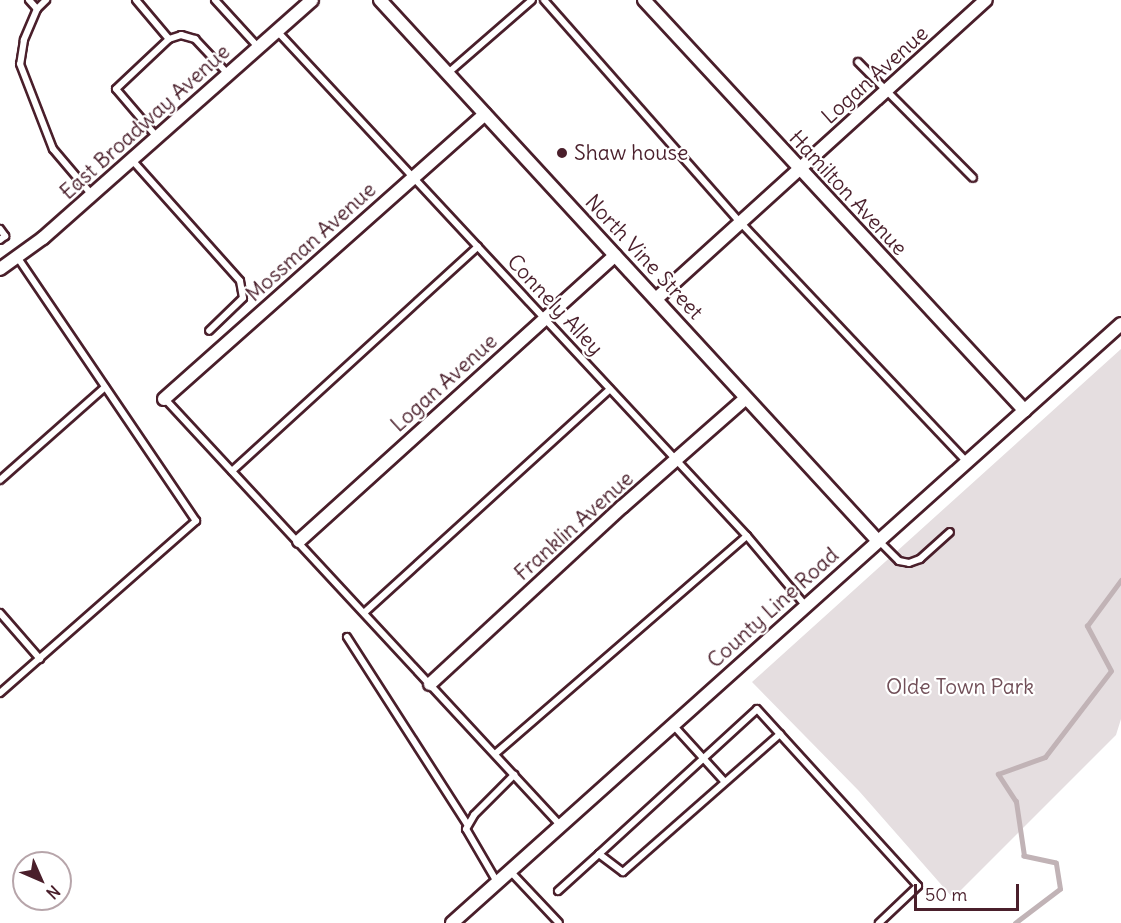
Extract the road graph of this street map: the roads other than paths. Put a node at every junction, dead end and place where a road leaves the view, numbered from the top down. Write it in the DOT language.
graph roads {
  1 [pos="29,0"];
  2 [pos="46,0"];
  3 [pos="136,0"];
  4 [pos="214,0"];
  5 [pos="312,0"];
  6 [pos="380,0"];
  7 [pos="532,0"];
  8 [pos="544,0"];
  9 [pos="644,0"];
  10 [pos="986,0"];
  11 [pos="37,9"];
  12 [pos="277,31"];
  13 [pos="169,39"];
  14 [pos="258,48"];
  15 [pos="858,62"];
  16 [pos="448,73"];
  17 [pos="229,74"];
  18 [pos="885,91"];
  19 [pos="485,114"];
  20 [pos="157,137"];
  21 [pos="132,160"];
  22 [pos="799,170"];
  23 [pos="413,177"];
  24 [pos="973,178"];
  25 [pos="92,195"];
  26 [pos="740,222"];
  27 [pos="0,229"];
  28 [pos="0,240"];
  29 [pos="478,246"];
  30 [pos="615,255"];
  31 [pos="17,257"];
  32 [pos="0,269"];
  33 [pos="656,299"];
  34 [pos="544,318"];
  35 [pos="1121,324"];
  36 [pos="208,331"];
  37 [pos="105,387"];
  38 [pos="610,388"];
  39 [pos="746,398"];
  40 [pos="164,399"];
  41 [pos="1024,411"];
  42 [pos="676,460"];
  43 [pos="967,462"];
  44 [pos="232,471"];
  45 [pos="0,480"];
  46 [pos="950,532"];
  47 [pos="747,536"];
  48 [pos="299,541"];
  49 [pos="878,541"];
  50 [pos="805,605"];
  51 [pos="365,612"];
  52 [pos="0,613"];
  53 [pos="347,637"];
  54 [pos="40,659"];
  55 [pos="430,684"];
  56 [pos="0,693"];
  57 [pos="673,724"];
  58 [pos="780,734"];
  59 [pos="495,754"];
  60 [pos="702,757"];
  61 [pos="514,775"];
  62 [pos="724,781"];
  63 [pos="467,824"];
  64 [pos="560,825"];
  65 [pos="599,854"];
  66 [pos="510,870"];
  67 [pos="497,882"];
  68 [pos="558,891"];
  69 [pos="452,923"];
  70 [pos="559,923"];
  71 [pos="879,923"];
  1 -- 11 [label="lane"];
  2 -- 11 [label="lane"];
  3 -- 13 [label="lane"];
  4 -- 14 [label="lane"];
  5 -- 12 [label="street, East Broadway Avenue"];
  6 -- 16 [label="street, North Vine Street"];
  7 -- 16 [label="lane"];
  8 -- 26 [label="lane"];
  9 -- 22 [label="street, Hamilton Avenue"];
  10 -- 18 [label="street, Logan Avenue"];
  11 -- 25 [label="lane"];
  12 -- 14 [label="street, East Broadway Avenue"];
  12 -- 23 [label="lane, Connely Alley"];
  13 -- 17 [label="lane"];
  13 -- 20 [label="lane"];
  14 -- 17 [label="street, East Broadway Avenue"];
  15 -- 18 [label="lane"];
  16 -- 19 [label="street, North Vine Street"];
  17 -- 20 [label="street, East Broadway Avenue"];
  18 -- 22 [label="street, Logan Avenue"];
  18 -- 24 [label="lane"];
  19 -- 23 [label="street, Mossman Avenue"];
  19 -- 30 [label="street, North Vine Street"];
  20 -- 21 [label="street, East Broadway Avenue"];
  21 -- 25 [label="street, East Broadway Avenue"];
  21 -- 36 [label="lane"];
  22 -- 26 [label="street, Logan Avenue"];
  22 -- 41 [label="street, Hamilton Avenue"];
  23 -- 29 [label="lane, Connely Alley"];
  23 -- 40 [label="street, Mossman Avenue"];
  25 -- 31 [label="street, East Broadway Avenue"];
  26 -- 33 [label="street, Logan Avenue"];
  26 -- 43 [label="lane"];
  27 -- 28 [label="lane"];
  29 -- 34 [label="lane, Connely Alley"];
  29 -- 44 [label="lane"];
  30 -- 33 [label="street, North Vine Street"];
  30 -- 34 [label="street, Logan Avenue"];
  31 -- 32 [label="street, East Broadway Avenue"];
  31 -- 37 [label="lane"];
  33 -- 39 [label="street, North Vine Street"];
  34 -- 38 [label="lane, Connely Alley"];
  34 -- 48 [label="street, Logan Avenue"];
  35 -- 41 [label="street, County Line Road"];
  37 -- 45 [label="lane"];
  37 -- 54 [label="lane"];
  38 -- 42 [label="lane, Connely Alley"];
  38 -- 51 [label="lane"];
  39 -- 42 [label="street, Franklin Avenue"];
  39 -- 49 [label="street, North Vine Street"];
  40 -- 44 [label="lane"];
  41 -- 43 [label="street, County Line Road"];
  42 -- 47 [label="lane, Connely Alley"];
  42 -- 55 [label="street, Franklin Avenue"];
  43 -- 49 [label="street, County Line Road"];
  44 -- 48 [label="lane"];
  46 -- 49 [label="lane"];
  47 -- 50 [label="lane, Connely Alley"];
  47 -- 59 [label="lane"];
  48 -- 51 [label="lane"];
  49 -- 50 [label="street, County Line Road"];
  50 -- 57 [label="street, County Line Road"];
  51 -- 55 [label="lane"];
  52 -- 54 [label="lane"];
  53 -- 63 [label="lane"];
  54 -- 56 [label="lane"];
  55 -- 59 [label="lane"];
  57 -- 60 [label="lane"];
  57 -- 64 [label="street, County Line Road"];
  58 -- 60 [label="lane"];
  58 -- 62 [label="lane"];
  58 -- 71 [label="lane"];
  59 -- 61 [label="lane"];
  60 -- 62 [label="lane"];
  60 -- 65 [label="lane"];
  61 -- 63 [label="lane"];
  61 -- 64 [label="lane"];
  62 -- 65 [label="lane"];
  63 -- 67 [label="lane"];
  64 -- 66 [label="street, County Line Road"];
  65 -- 68 [label="lane"];
  66 -- 67 [label="street, County Line Road"];
  66 -- 70 [label="lane"];
  67 -- 69 [label="street, County Line Road"];
}
